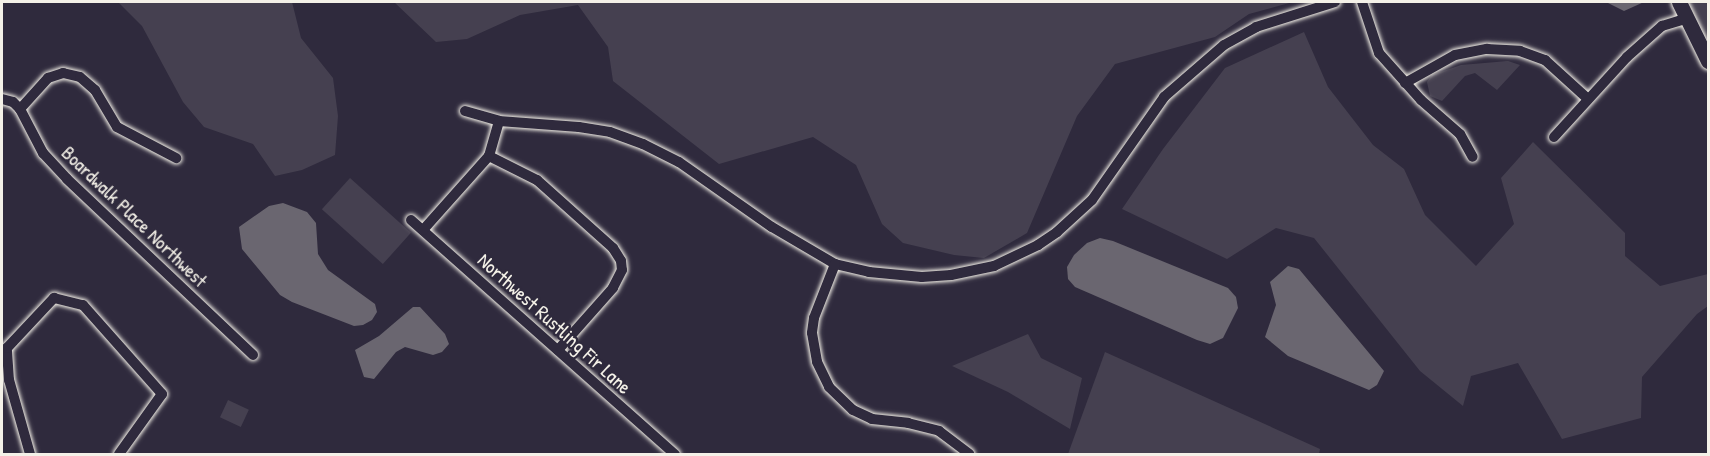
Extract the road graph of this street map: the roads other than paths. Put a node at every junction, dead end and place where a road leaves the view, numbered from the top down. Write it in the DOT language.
graph roads {
  1 [pos="1335,2"];
  2 [pos="1362,2"];
  3 [pos="1679,2"];
  4 [pos="1688,18"];
  5 [pos="1708,61"];
  6 [pos="1405,82"];
  7 [pos="2,99"];
  8 [pos="1588,99"];
  9 [pos="20,109"];
  10 [pos="465,111"];
  11 [pos="499,120"];
  12 [pos="1554,137"];
  13 [pos="489,156"];
  14 [pos="1473,157"];
  15 [pos="176,158"];
  16 [pos="411,220"];
  17 [pos="423,230"];
  18 [pos="835,264"];
  19 [pos="558,350"];
  20 [pos="253,355"];
  21 [pos="30,454"];
  22 [pos="119,454"];
  23 [pos="675,454"];
  24 [pos="969,454"];
  1 -- 18 [label="street"];
  2 -- 6 [label="street"];
  3 -- 4 [label="main road"];
  4 -- 5 [label="main road"];
  4 -- 8 [label="street"];
  6 -- 8 [label="street"];
  6 -- 14 [label="street"];
  7 -- 9 [label="street"];
  8 -- 12 [label="street"];
  9 -- 15 [label="street"];
  9 -- 20 [label="street, Boardwalk Place Northwest"];
  10 -- 11 [label="street"];
  11 -- 13 [label="street"];
  11 -- 18 [label="street"];
  13 -- 17 [label="street"];
  13 -- 19 [label="street"];
  16 -- 17 [label="street, Northwest Rustling Fir Lane"];
  17 -- 19 [label="street, Northwest Rustling Fir Lane"];
  18 -- 24 [label="street"];
  19 -- 23 [label="street, Northwest Rustling Fir Lane"];
  21 -- 22 [label="street"];
}
